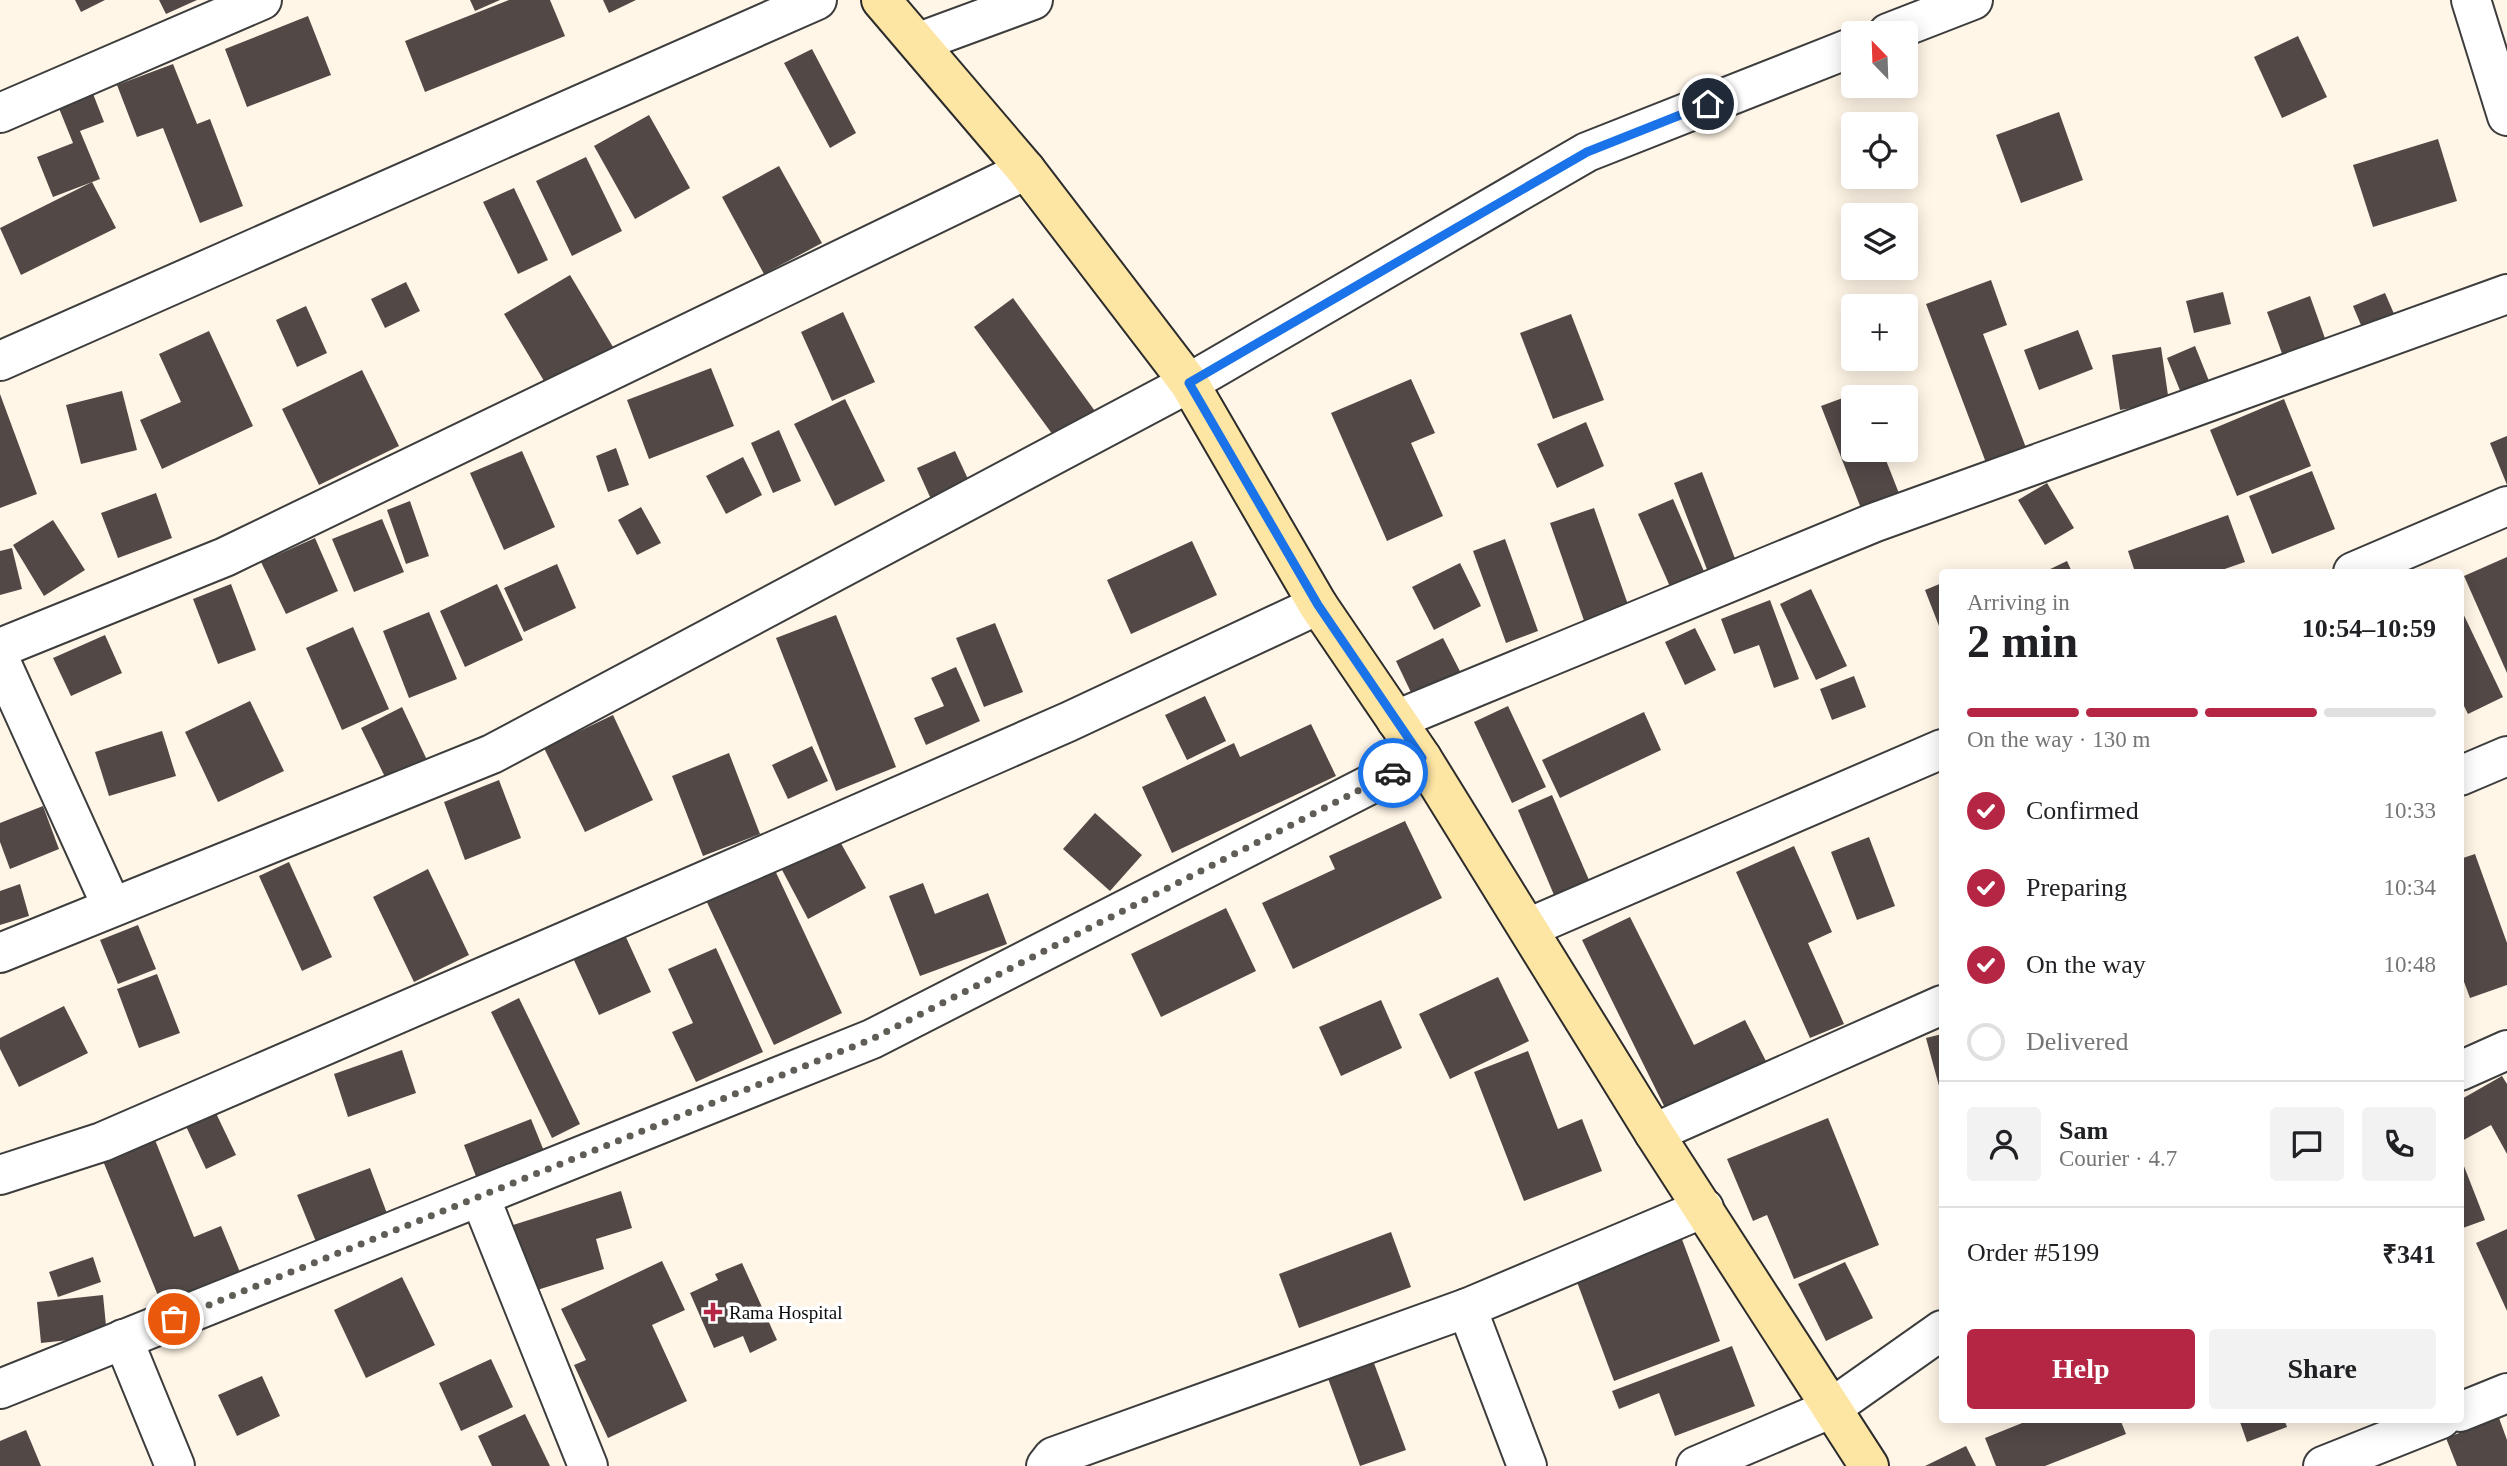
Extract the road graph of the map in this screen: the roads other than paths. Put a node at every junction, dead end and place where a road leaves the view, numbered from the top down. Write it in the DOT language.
graph roads {
  1 [pos="262,0"];
  2 [pos="817,0"];
  3 [pos="881,0"];
  4 [pos="1033,0"];
  5 [pos="1973,0"];
  6 [pos="2471,0"];
  7 [pos="1918,21"];
  8 [pos="919,43"];
  9 [pos="1841,52"];
  10 [pos="0,113"];
  11 [pos="2507,116"];
  12 [pos="1026,170"];
  13 [pos="2507,294"];
  14 [pos="0,361"];
  15 [pos="1189,383"];
  16 [pos="2507,506"];
  17 [pos="2360,569"];
  18 [pos="1318,605"];
  19 [pos="0,648"];
  20 [pos="0,660"];
  21 [pos="1396,720"];
  22 [pos="1939,750"];
  23 [pos="2507,756"];
  24 [pos="1422,758"];
  25 [pos="2464,774"];
  26 [pos="112,907"];
  27 [pos="1528,928"];
  28 [pos="0,953"];
  29 [pos="1939,1006"];
  30 [pos="2507,1050"];
  31 [pos="2464,1069"];
  32 [pos="1654,1133"];
  33 [pos="0,1175"];
  34 [pos="480,1197"];
  35 [pos="1704,1208"];
  36 [pos="1467,1308"];
  37 [pos="1939,1332"];
  38 [pos="123,1339"];
  39 [pos="0,1388"];
  40 [pos="2507,1393"];
  41 [pos="1830,1409"];
  42 [pos="2464,1410"];
  43 [pos="2431,1423"];
  44 [pos="175,1466"];
  45 [pos="588,1466"];
  46 [pos="1046,1466"];
  47 [pos="1527,1466"];
  48 [pos="1696,1466"];
  49 [pos="1869,1466"];
  50 [pos="2323,1466"];
  1 -- 10 [label="street"];
  2 -- 14 [label="street"];
  3 -- 8 [label="street"];
  4 -- 8 [label="street"];
  5 -- 7 [label="street"];
  6 -- 11 [label="street"];
  8 -- 12 [label="street"];
  9 -- 15 [label="street"];
  12 -- 15 [label="street"];
  12 -- 19 [label="street"];
  13 -- 21 [label="street"];
  15 -- 18 [label="street"];
  15 -- 26 [label="street"];
  16 -- 17 [label="street"];
  18 -- 21 [label="street"];
  18 -- 33 [label="street"];
  20 -- 26 [label="street"];
  21 -- 24 [label="street"];
  22 -- 27 [label="street"];
  23 -- 25 [label="street"];
  24 -- 27 [label="street"];
  24 -- 34 [label="street"];
  26 -- 28 [label="street"];
  27 -- 32 [label="street"];
  29 -- 32 [label="street"];
  30 -- 31 [label="street"];
  32 -- 35 [label="street"];
  34 -- 38 [label="street"];
  34 -- 45 [label="street"];
  35 -- 36 [label="street"];
  35 -- 41 [label="street"];
  36 -- 46 [label="street"];
  36 -- 47 [label="street"];
  37 -- 41 [label="street"];
  38 -- 39 [label="street"];
  38 -- 44 [label="street"];
  40 -- 42 [label="street"];
  41 -- 48 [label="street"];
  41 -- 49 [label="street"];
  43 -- 50 [label="street"];
}
